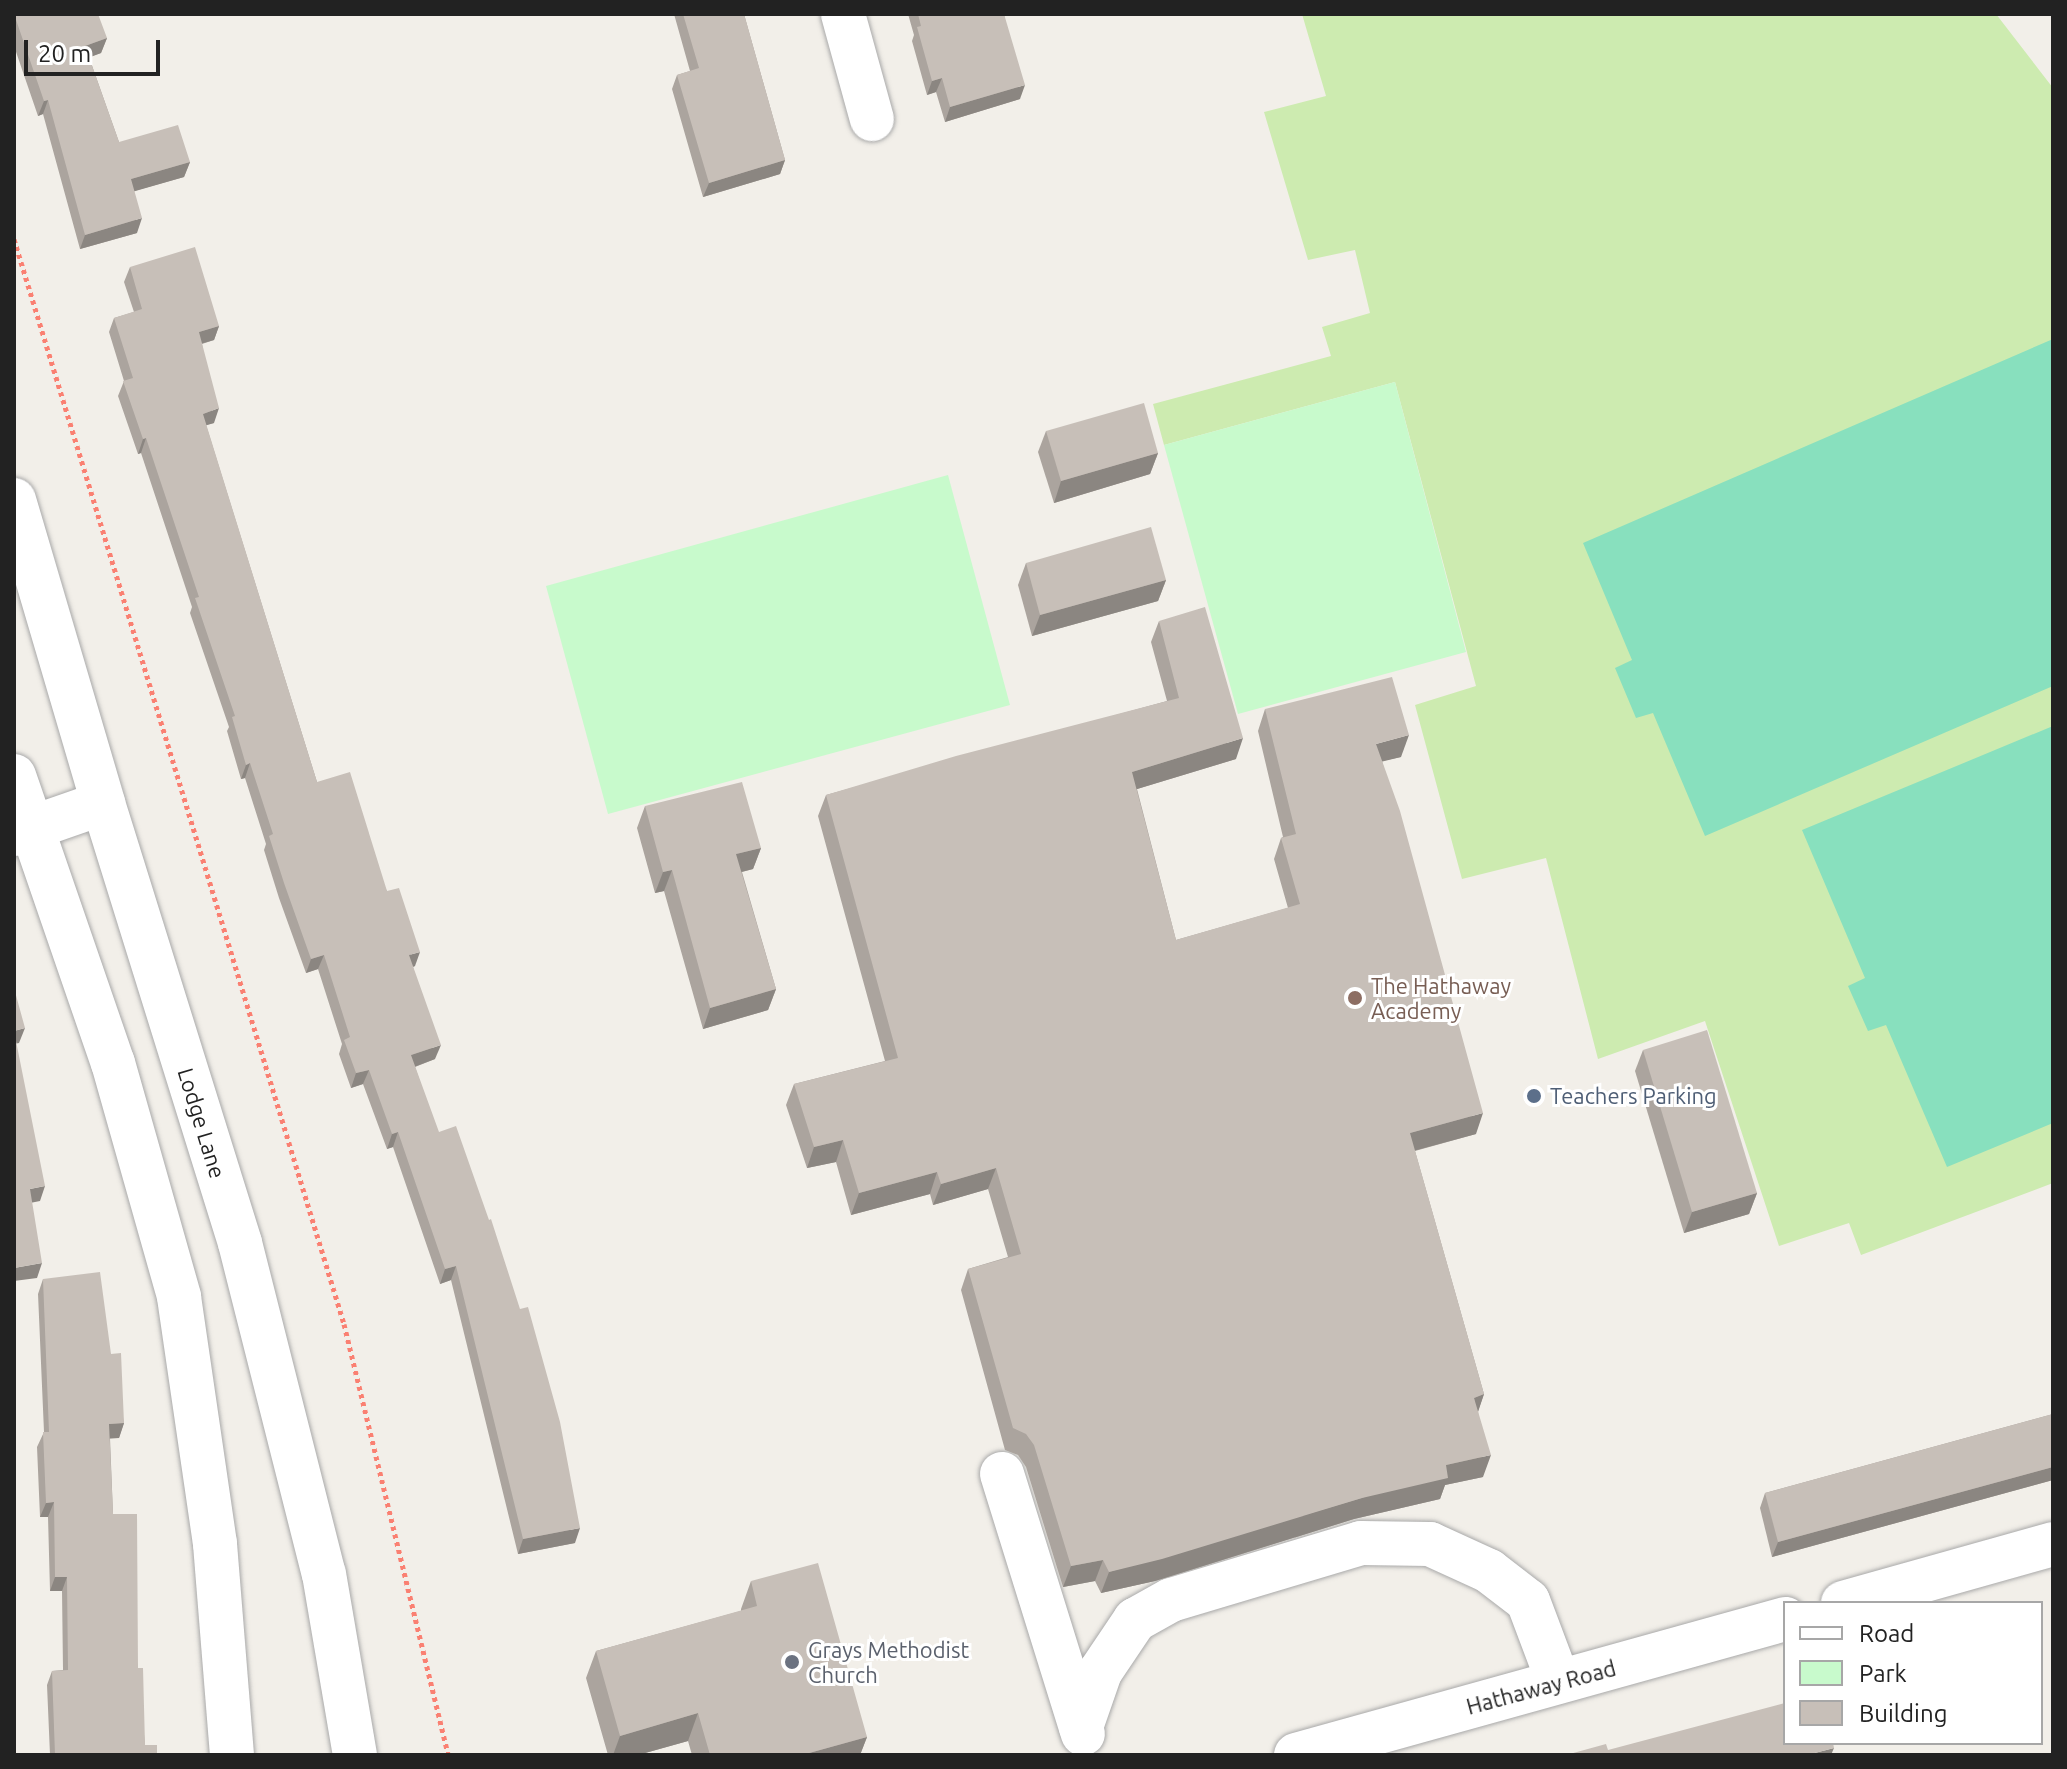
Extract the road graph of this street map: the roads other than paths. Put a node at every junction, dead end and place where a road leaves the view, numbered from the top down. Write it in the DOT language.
graph roads {
  1 [pos="843,14"];
  2 [pos="872,119"];
  3 [pos="14,500"];
  4 [pos="14,776"];
  5 [pos="103,803"];
  6 [pos="23,831"];
  7 [pos="1002,1474"];
  8 [pos="2049,1553"];
  9 [pos="1851,1601"];
  10 [pos="1783,1620"];
  11 [pos="1558,1681"];
  12 [pos="1085,1741"];
  13 [pos="1313,1753"];
  14 [pos="232,1755"];
  15 [pos="355,1755"];
  1 -- 2 [label="street"];
  3 -- 5 [label="street, Lodge Lane"];
  4 -- 6 [label="street"];
  5 -- 6 [label="street"];
  5 -- 15 [label="street, Lodge Lane"];
  6 -- 14 [label="street"];
  7 -- 12 [label="street"];
  8 -- 9 [label="street"];
  10 -- 11 [label="street, Hathaway Road"];
  11 -- 12 [label="street"];
  11 -- 13 [label="street, Hathaway Road"];
}
